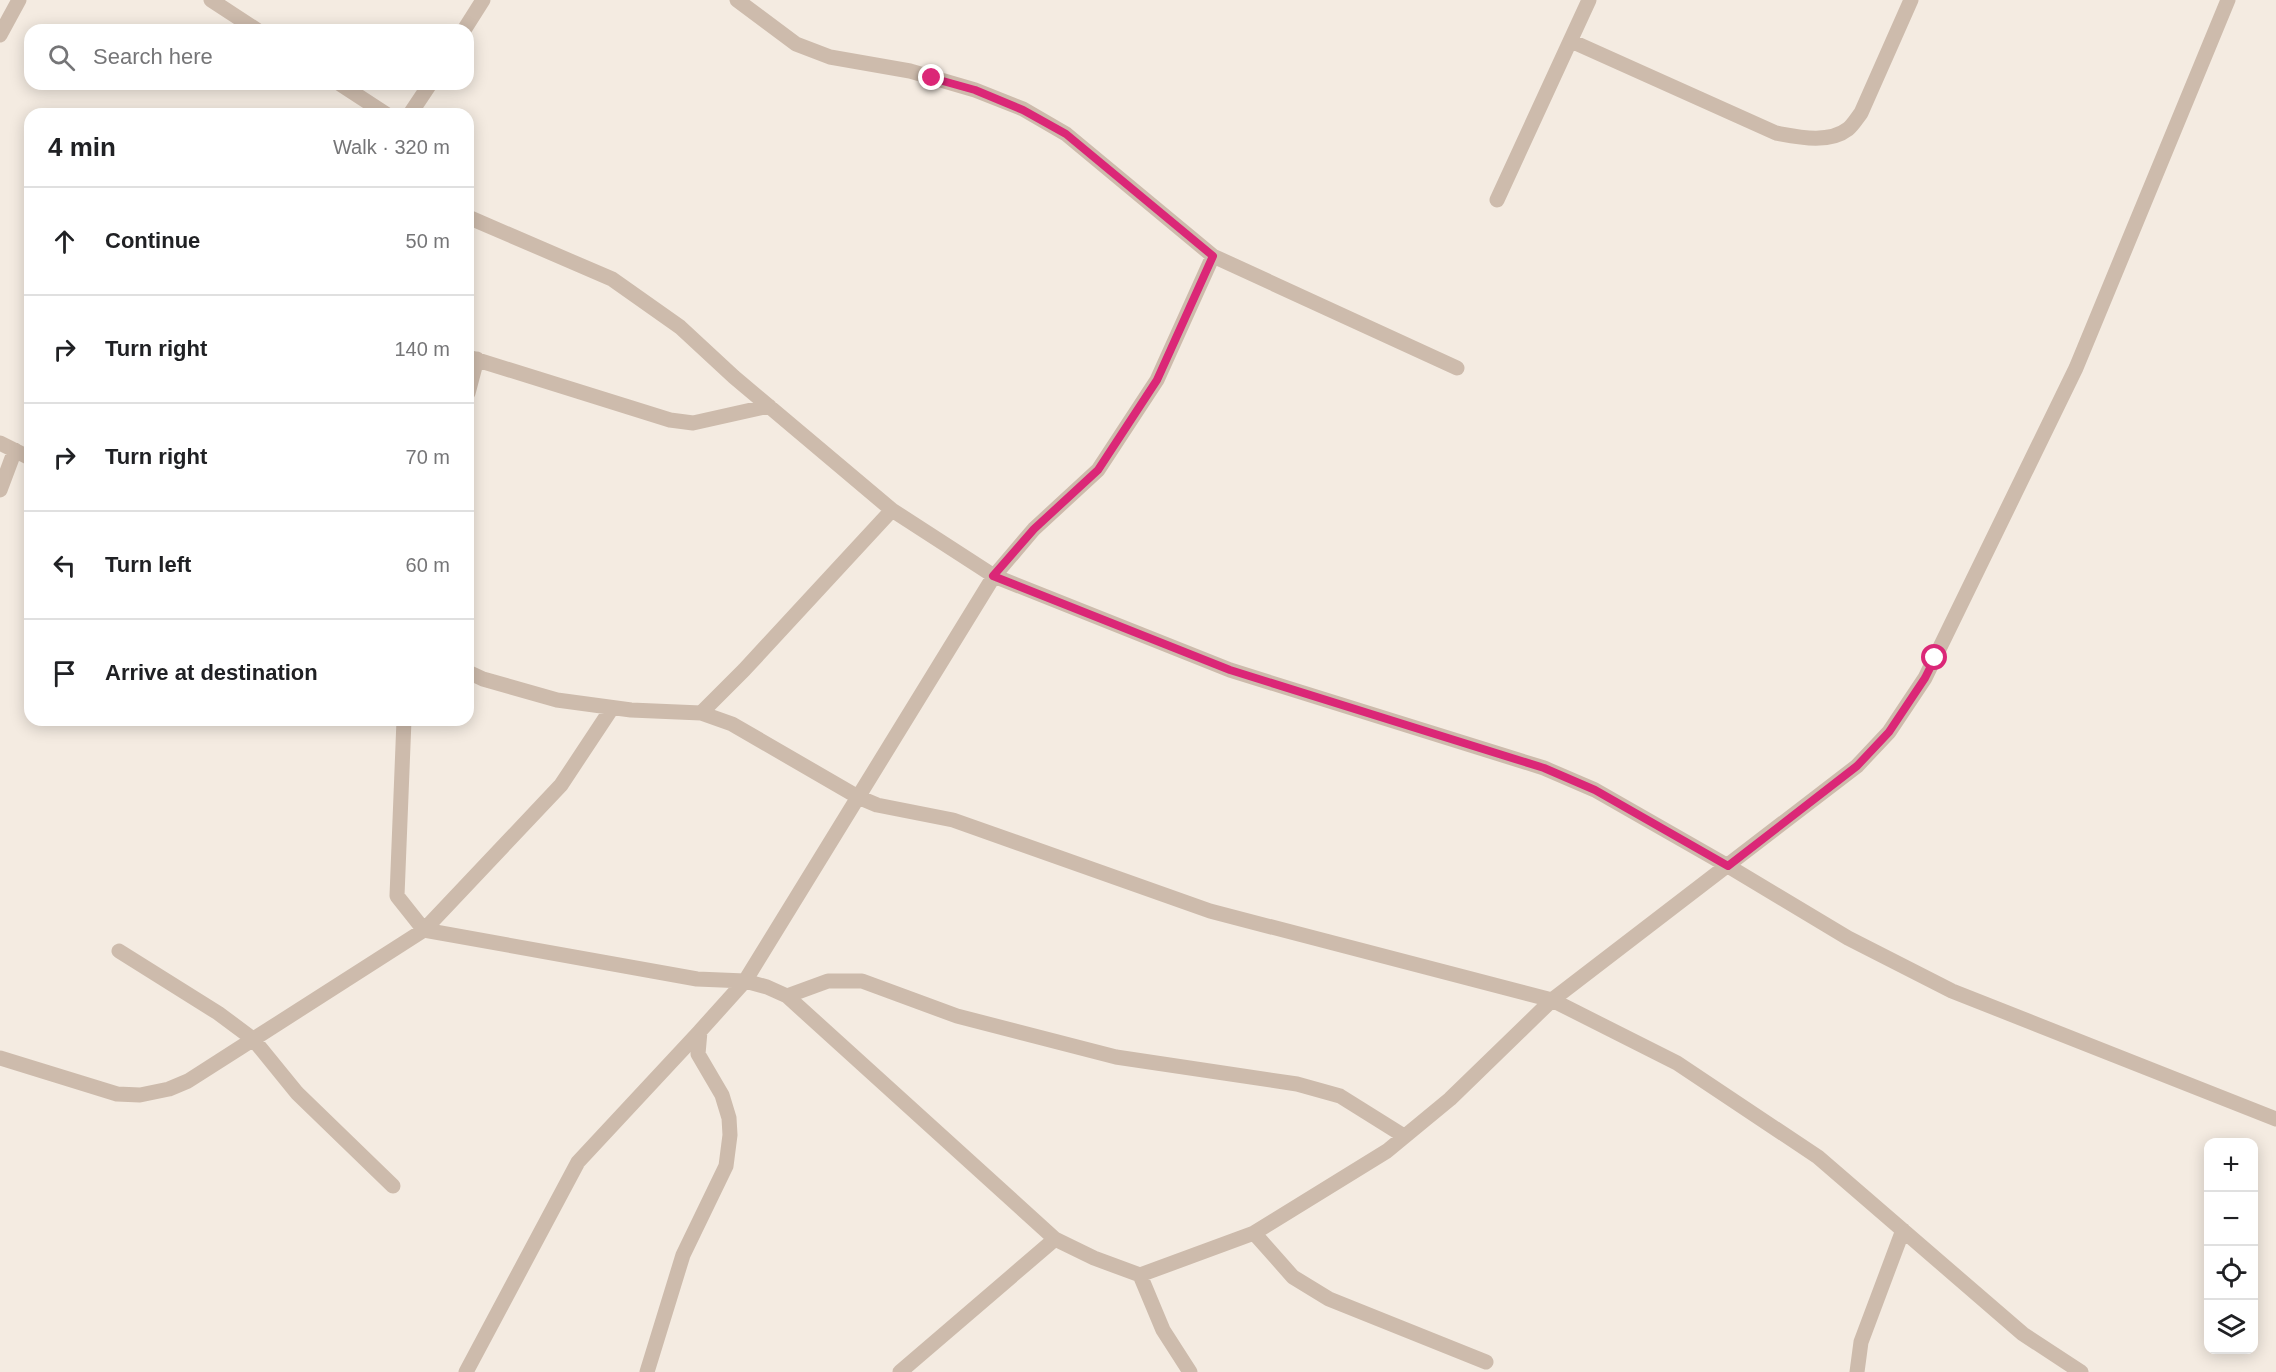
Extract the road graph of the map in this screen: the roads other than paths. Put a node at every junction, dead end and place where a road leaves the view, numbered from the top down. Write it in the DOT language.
graph roads {
  1 [pos="19,0"];
  2 [pos="211,0"];
  3 [pos="483,0"];
  4 [pos="737,0"];
  5 [pos="1589,0"];
  6 [pos="1911,0"];
  7 [pos="2228,0"];
  8 [pos="248,24"];
  9 [pos="468,24"];
  10 [pos="0,35"];
  11 [pos="1571,41"];
  12 [pos="349,90"];
  13 [pos="426,90"];
  14 [pos="377,108"];
  15 [pos="415,108"];
  16 [pos="1497,200"];
  17 [pos="474,220"];
  18 [pos="1213,256"];
  19 [pos="474,359"];
  20 [pos="1457,368"];
  21 [pos="769,406"];
  22 [pos="0,443"];
  23 [pos="15,450"];
  24 [pos="24,455"];
  25 [pos="0,490"];
  26 [pos="892,510"];
  27 [pos="993,576"];
  28 [pos="474,675"];
  29 [pos="612,708"];
  30 [pos="701,713"];
  31 [pos="404,726"];
  32 [pos="858,797"];
  33 [pos="1728,866"];
  34 [pos="424,930"];
  35 [pos="119,951"];
  36 [pos="745,981"];
  37 [pos="787,996"];
  38 [pos="1552,1000"];
  39 [pos="700,1031"];
  40 [pos="253,1039"];
  41 [pos="0,1058"];
  42 [pos="2276,1119"];
  43 [pos="1404,1136"];
  44 [pos="393,1186"];
  45 [pos="1903,1230"];
  46 [pos="1254,1233"];
  47 [pos="1055,1239"];
  48 [pos="1140,1275"];
  49 [pos="1486,1362"];
  50 [pos="466,1372"];
  51 [pos="647,1372"];
  52 [pos="900,1372"];
  53 [pos="1190,1372"];
  54 [pos="1857,1372"];
  55 [pos="2081,1372"];
  1 -- 10 [label="street"];
  2 -- 8 [label="street"];
  3 -- 9 [label="street"];
  4 -- 18 [label="street"];
  5 -- 11 [label="street"];
  6 -- 11 [label="street"];
  7 -- 33 [label="street"];
  11 -- 16 [label="street"];
  12 -- 14 [label="street"];
  13 -- 15 [label="street"];
  17 -- 21 [label="street"];
  18 -- 20 [label="street"];
  18 -- 27 [label="street"];
  19 -- 21 [label="street"];
  21 -- 26 [label="street"];
  22 -- 23 [label="street"];
  23 -- 24 [label="street"];
  23 -- 25 [label="street"];
  26 -- 27 [label="street"];
  26 -- 30 [label="street"];
  27 -- 32 [label="street"];
  27 -- 33 [label="street"];
  28 -- 29 [label="street"];
  29 -- 30 [label="street"];
  29 -- 34 [label="street"];
  30 -- 32 [label="street"];
  31 -- 34 [label="street"];
  32 -- 36 [label="street"];
  32 -- 38 [label="street"];
  33 -- 38 [label="street"];
  33 -- 42 [label="street"];
  34 -- 36 [label="street"];
  34 -- 40 [label="street"];
  35 -- 40 [label="street"];
  36 -- 37 [label="street"];
  36 -- 39 [label="street"];
  37 -- 43 [label="street"];
  37 -- 47 [label="street"];
  38 -- 43 [label="street"];
  38 -- 45 [label="street"];
  39 -- 50 [label="street"];
  39 -- 51 [label="street"];
  40 -- 41 [label="street"];
  40 -- 44 [label="street"];
  43 -- 46 [label="street"];
  45 -- 54 [label="street"];
  45 -- 55 [label="street"];
  46 -- 48 [label="street"];
  46 -- 49 [label="street"];
  47 -- 48 [label="street"];
  47 -- 52 [label="street"];
  48 -- 53 [label="street"];
}
